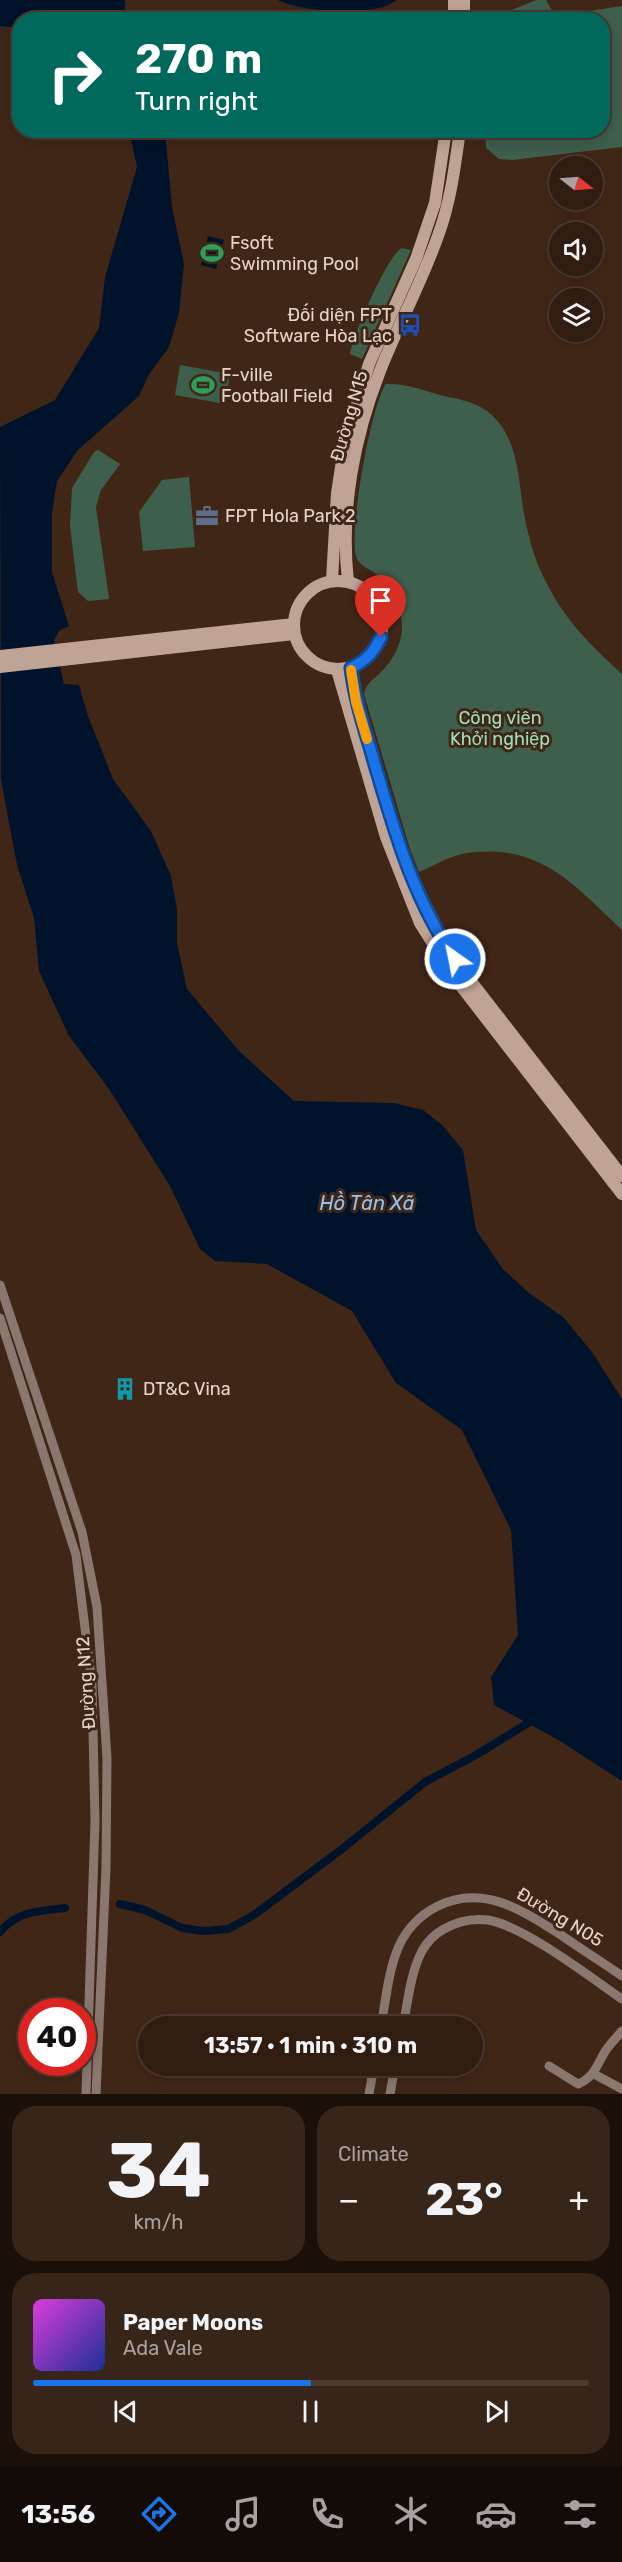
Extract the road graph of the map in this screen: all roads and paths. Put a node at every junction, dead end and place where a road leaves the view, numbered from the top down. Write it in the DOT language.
graph roads {
  1 [pos="445,138"];
  2 [pos="459,138"];
  3 [pos="332,580"];
  4 [pos="348,581"];
  5 [pos="294,629"];
  6 [pos="63,655"];
  7 [pos="0,656"];
  8 [pos="0,668"];
  9 [pos="351,668"];
  10 [pos="337,670"];
  11 [pos="488,1011"];
  12 [pos="535,1073"];
  13 [pos="622,1176"];
  14 [pos="622,1194"];
  15 [pos="0,1285"];
  16 [pos="0,1318"];
  17 [pos="16,1333"];
  18 [pos="2,1335"];
  19 [pos="622,1976"];
  20 [pos="622,1999"];
  21 [pos="383,2016"];
  22 [pos="405,2016"];
  23 [pos="622,2031"];
  24 [pos="549,2066"];
  25 [pos="594,2074"];
  26 [pos="372,2076"];
  27 [pos="393,2076"];
  28 [pos="622,2089"];
  29 [pos="86,2094"];
  30 [pos="96,2094"];
  31 [pos="369,2094"];
  32 [pos="390,2094"];
  1 -- 3 [label="street, Đường N15"];
  2 -- 4 [label="street, Đường N15"];
  3 -- 4 [label="street"];
  3 -- 5 [label="street"];
  4 -- 9 [label="street"];
  5 -- 6 [label="street"];
  5 -- 10 [label="street"];
  6 -- 7 [label="street"];
  6 -- 8 [label="street"];
  9 -- 10 [label="street"];
  9 -- 11 [label="street"];
  10 -- 11 [label="street"];
  11 -- 12 [label="street"];
  12 -- 13 [label="street"];
  12 -- 14 [label="street"];
  15 -- 17 [label="street, Đường N12"];
  16 -- 18 [label="street, Đường N12"];
  17 -- 18 [label="street"];
  17 -- 30 [label="street, Đường N12"];
  18 -- 29 [label="street, Đường N12"];
  19 -- 21 [label="street, Đường N05"];
  20 -- 22 [label="street"];
  23 -- 25 [label="street"];
  24 -- 25 [label="street"];
  25 -- 28 [label="street"];
  26 -- 31 [label="street"];
  27 -- 32 [label="street"];
}
